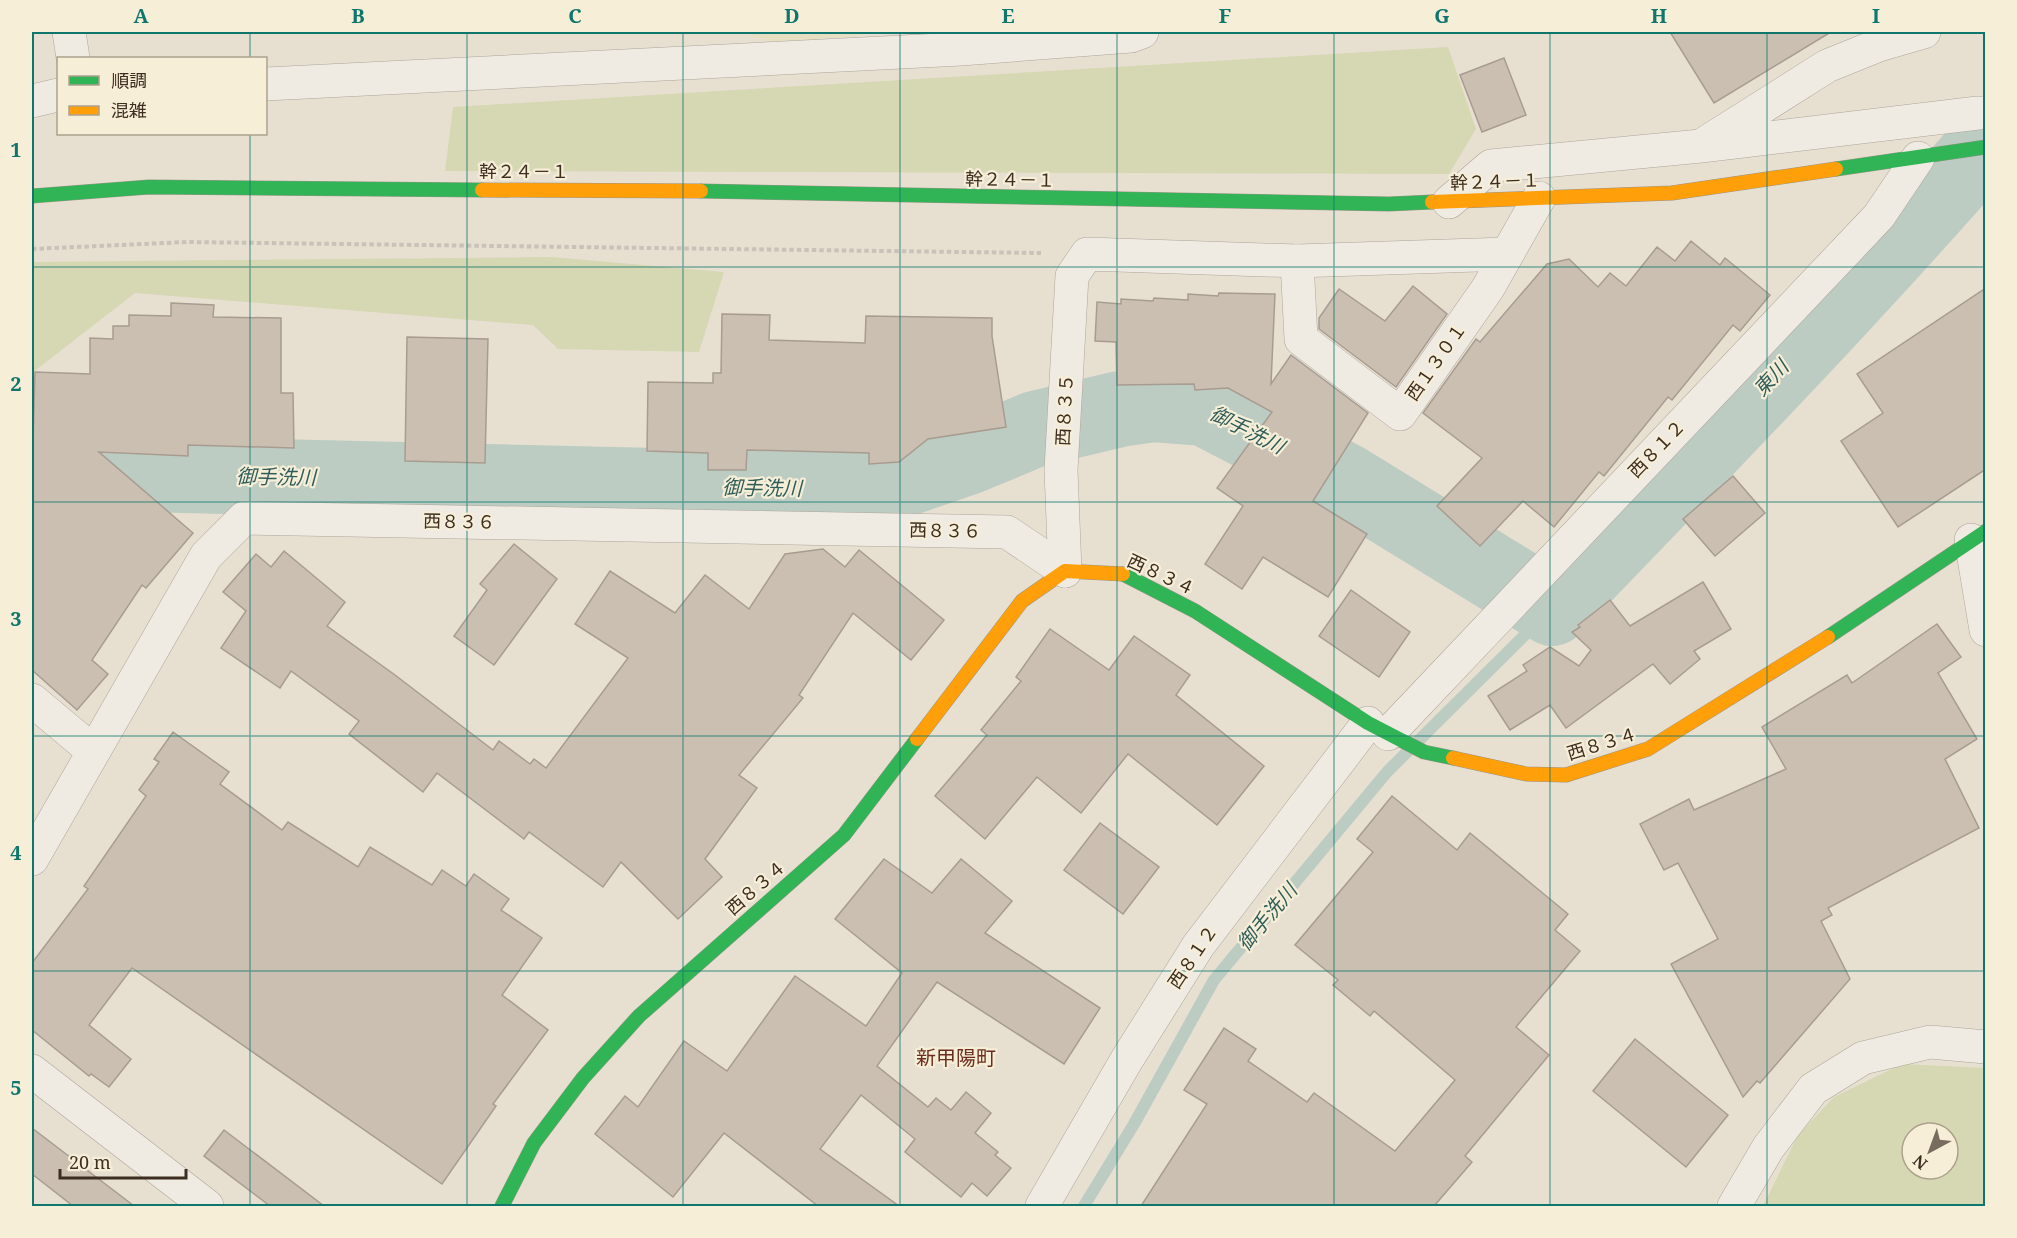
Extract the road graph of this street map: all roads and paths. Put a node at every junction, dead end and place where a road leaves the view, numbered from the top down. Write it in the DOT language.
graph roads {
  1 [pos="69,32"];
  2 [pos="1142,32"];
  3 [pos="1924,32"];
  4 [pos="956,40"];
  5 [pos="73,57"];
  6 [pos="267,84"];
  7 [pos="57,96"];
  8 [pos="32,101"];
  9 [pos="1982,109"];
  10 [pos="1701,146"];
  11 [pos="1986,147"];
  12 [pos="1936,155"];
  13 [pos="32,196"];
  14 [pos="1539,198"];
  15 [pos="1449,202"];
  16 [pos="32,249"];
  17 [pos="1087,254"];
  18 [pos="1507,254"];
  19 [pos="1297,261"];
  20 [pos="1978,536"];
  21 [pos="1065,571"];
  22 [pos="1986,630"];
  23 [pos="32,700"];
  24 [pos="1382,731"];
  25 [pos="93,751"];
  26 [pos="32,859"];
  27 [pos="1986,1047"];
  28 [pos="32,1071"];
  29 [pos="207,1206"];
  30 [pos="502,1206"];
  31 [pos="1042,1206"];
  32 [pos="1734,1206"];
  1 -- 5 [label="street"];
  2 -- 4 [label="street"];
  3 -- 10 [label="street"];
  4 -- 6 [label="street"];
  7 -- 8 [label="street"];
  9 -- 10 [label="street"];
  9 -- 12 [label="street, 西８１２"];
  10 -- 15 [label="street"];
  11 -- 12 [label="street, 幹２４－１"];
  12 -- 14 [label="street, 幹２４－１"];
  12 -- 24 [label="street, 西８１２"];
  13 -- 15 [label="street, 幹２４－１"];
  14 -- 15 [label="street, 幹２４－１"];
  14 -- 18 [label="street, 西１３０１"];
  16 -- 17 [label="path"];
  17 -- 19 [label="street"];
  17 -- 21 [label="street, 西８３５"];
  18 -- 19 [label="street"];
  18 -- 19 [label="street, 西１３０１"];
  20 -- 22 [label="street"];
  20 -- 24 [label="street, 西８３４"];
  21 -- 24 [label="street, 西８３４"];
  21 -- 25 [label="street, 西８３６"];
  21 -- 30 [label="street, 西８３４"];
  23 -- 25 [label="street"];
  24 -- 31 [label="street, 西８１２"];
  25 -- 26 [label="street, 西８３６"];
  27 -- 32 [label="street"];
  28 -- 29 [label="street"];
}
